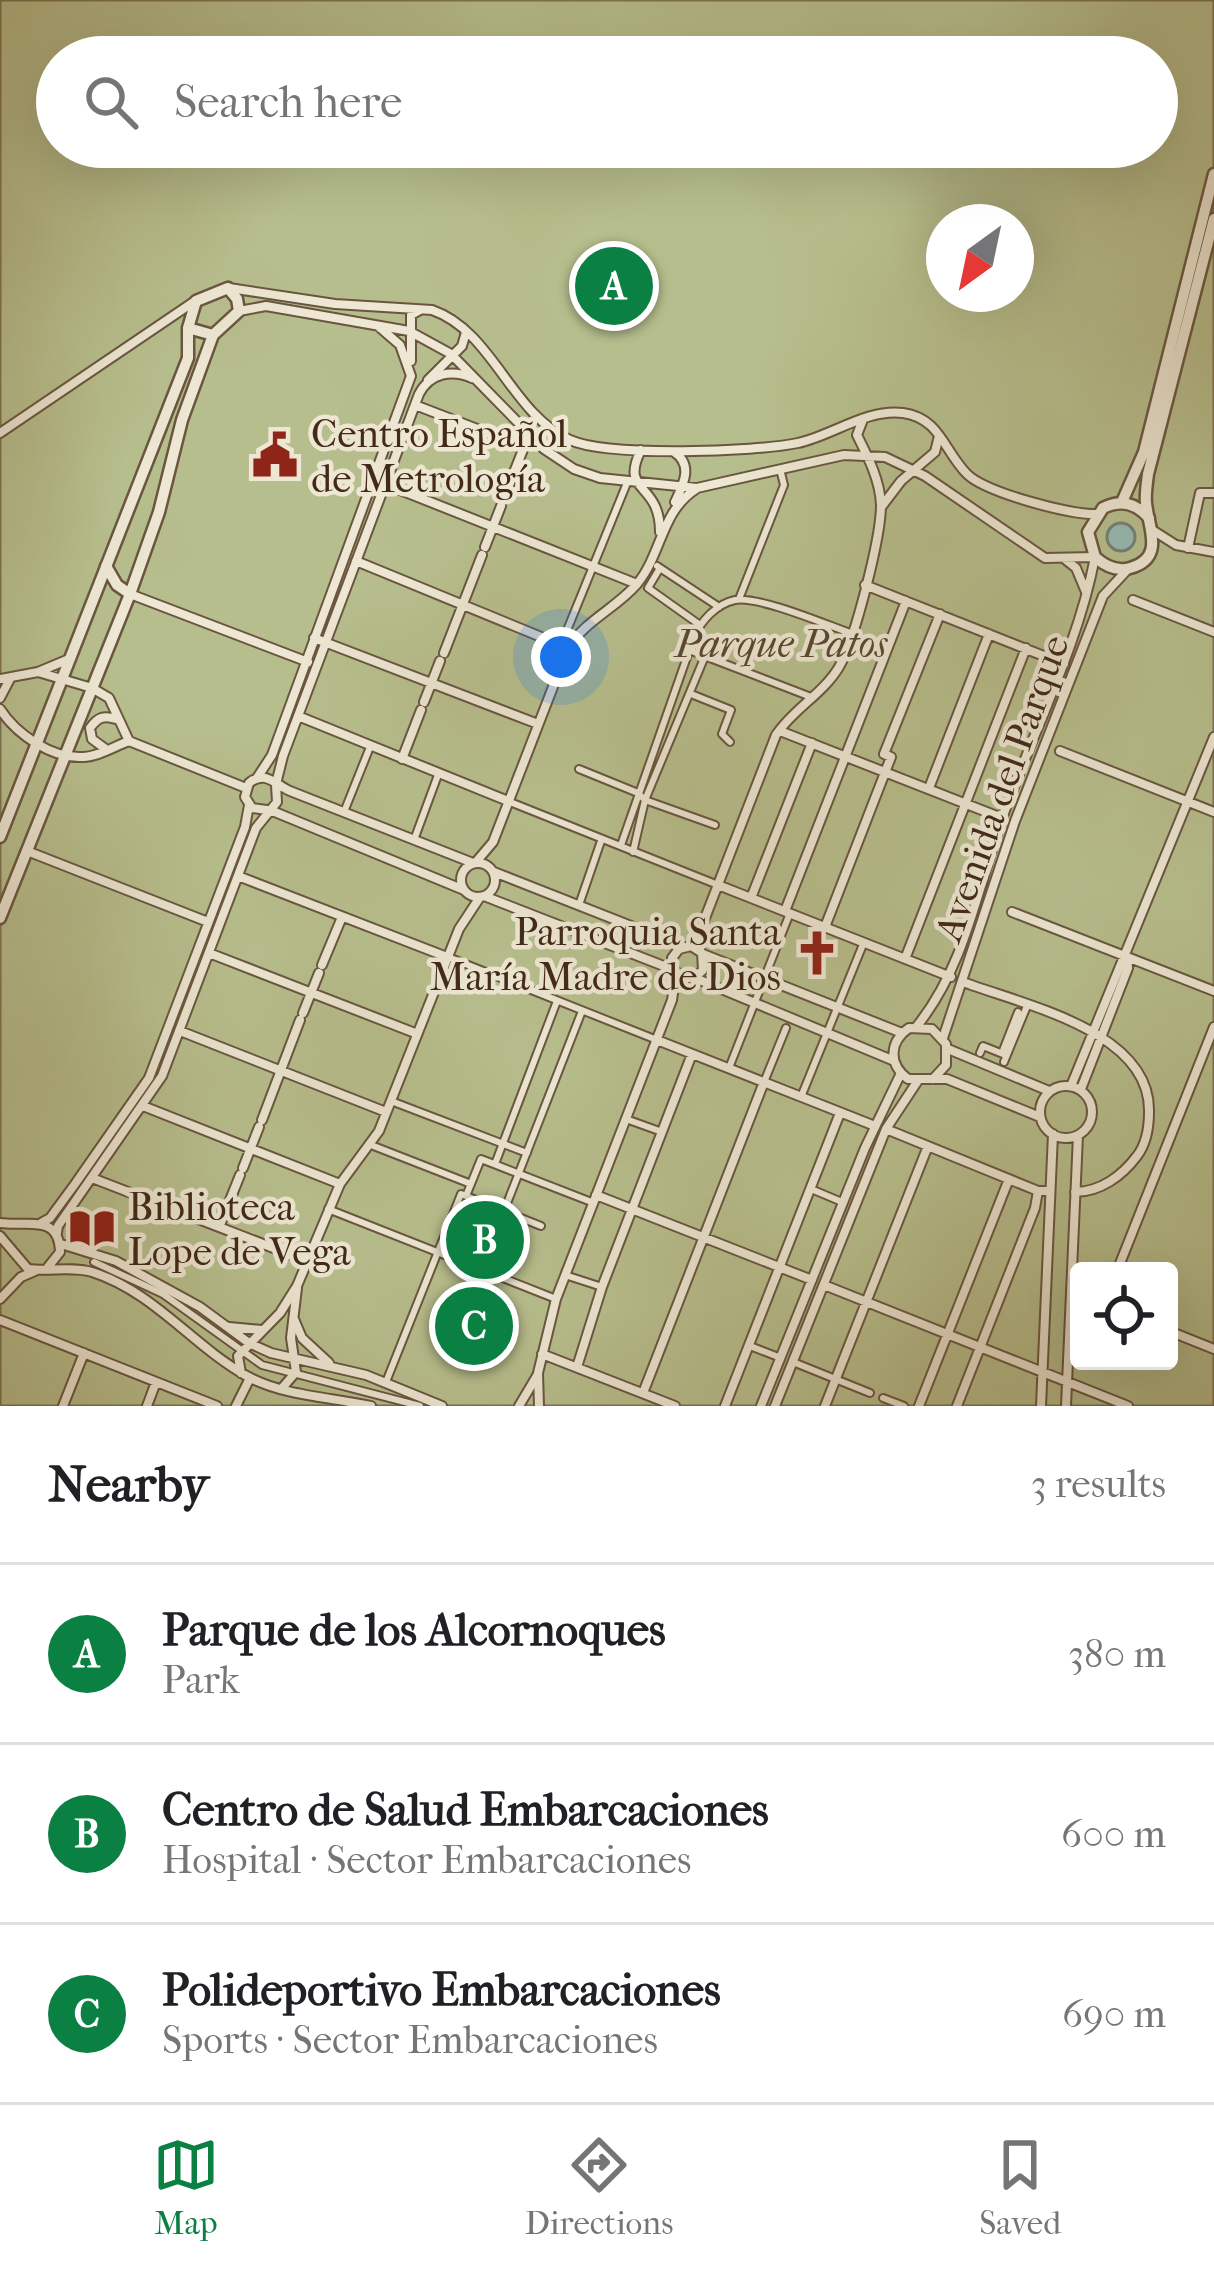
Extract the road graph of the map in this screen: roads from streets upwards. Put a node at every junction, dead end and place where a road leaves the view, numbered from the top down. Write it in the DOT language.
graph roads {
  1 [pos="1214,174"];
  2 [pos="1214,219"];
  3 [pos="228,288"];
  4 [pos="196,301"];
  5 [pos="422,309"];
  6 [pos="239,311"];
  7 [pos="377,325"];
  8 [pos="157,328"];
  9 [pos="188,328"];
  10 [pos="409,332"];
  11 [pos="466,332"];
  12 [pos="213,335"];
  13 [pos="451,354"];
  14 [pos="411,376"];
  15 [pos="478,382"];
  16 [pos="424,386"];
  17 [pos="415,405"];
  18 [pos="863,421"];
  19 [pos="0,433"];
  20 [pos="940,433"];
  21 [pos="532,438"];
  22 [pos="524,447"];
  23 [pos="641,450"];
  24 [pos="669,450"];
  25 [pos="867,455"];
  26 [pos="780,470"];
  27 [pos="915,471"];
  28 [pos="627,483"];
  29 [pos="386,484"];
  30 [pos="640,484"];
  31 [pos="682,487"];
  32 [pos="697,488"];
  33 [pos="1214,494"];
  34 [pos="1121,502"];
  35 [pos="881,507"];
  36 [pos="673,509"];
  37 [pos="1096,514"];
  38 [pos="1149,518"];
  39 [pos="494,526"];
  40 [pos="1154,531"];
  41 [pos="660,536"];
  42 [pos="1176,545"];
  43 [pos="1188,548"];
  44 [pos="1214,552"];
  45 [pos="1148,556"];
  46 [pos="1095,557"];
  47 [pos="1064,559"];
  48 [pos="356,561"];
  49 [pos="650,562"];
  50 [pos="106,566"];
  51 [pos="594,566"];
  52 [pos="660,568"];
  53 [pos="1130,568"];
  54 [pos="637,584"];
  55 [pos="865,585"];
  56 [pos="130,594"];
  57 [pos="739,599"];
  58 [pos="1133,599"];
  59 [pos="1088,601"];
  60 [pos="906,602"];
  61 [pos="462,606"];
  62 [pos="719,607"];
  63 [pos="940,614"];
  64 [pos="700,625"];
  65 [pos="1214,632"];
  66 [pos="854,634"];
  67 [pos="989,634"];
  68 [pos="314,638"];
  69 [pos="326,642"];
  70 [pos="564,647"];
  71 [pos="1026,648"];
  72 [pos="689,650"];
  73 [pos="705,656"];
  74 [pos="70,658"];
  75 [pos="304,662"];
  76 [pos="317,663"];
  77 [pos="1064,664"];
  78 [pos="100,669"];
  79 [pos="38,672"];
  80 [pos="5,678"];
  81 [pos="66,678"];
  82 [pos="432,682"];
  83 [pos="92,688"];
  84 [pos="691,694"];
  85 [pos="811,697"];
  86 [pos="0,698"];
  87 [pos="109,698"];
  88 [pos="85,706"];
  89 [pos="0,709"];
  90 [pos="298,716"];
  91 [pos="118,719"];
  92 [pos="538,724"];
  93 [pos="779,730"];
  94 [pos="19,734"];
  95 [pos="74,734"];
  96 [pos="1214,736"];
  97 [pos="129,741"];
  98 [pos="730,742"];
  99 [pos="812,742"];
  100 [pos="42,744"];
  101 [pos="370,747"];
  102 [pos="107,749"];
  103 [pos="1060,751"];
  104 [pos="66,755"];
  105 [pos="846,756"];
  106 [pos="88,758"];
  107 [pos="30,759"];
  108 [pos="402,760"];
  109 [pos="580,769"];
  110 [pos="886,771"];
  111 [pos="58,774"];
  112 [pos="438,775"];
  113 [pos="257,778"];
  114 [pos="276,784"];
  115 [pos="246,788"];
  116 [pos="929,788"];
  117 [pos="642,796"];
  118 [pos="508,801"];
  119 [pos="1189,802"];
  120 [pos="966,803"];
  121 [pos="249,806"];
  122 [pos="269,810"];
  123 [pos="344,812"];
  124 [pos="1214,812"];
  125 [pos="1002,818"];
  126 [pos="715,825"];
  127 [pos="0,837"];
  128 [pos="602,839"];
  129 [pos="414,840"];
  130 [pos="493,842"];
  131 [pos="620,845"];
  132 [pos="27,851"];
  133 [pos="633,851"];
  134 [pos="474,863"];
  135 [pos="493,870"];
  136 [pos="238,876"];
  137 [pos="718,885"];
  138 [pos="465,891"];
  139 [pos="482,897"];
  140 [pos="751,898"];
  141 [pos="579,905"];
  142 [pos="788,912"];
  143 [pos="1012,912"];
  144 [pos="342,916"];
  145 [pos="0,918"];
  146 [pos="208,922"];
  147 [pos="461,923"];
  148 [pos="825,927"];
  149 [pos="700,931"];
  150 [pos="864,942"];
  151 [pos="685,946"];
  152 [pos="701,952"];
  153 [pos="209,953"];
  154 [pos="447,957"];
  155 [pos="1127,957"];
  156 [pos="905,958"];
  157 [pos="675,971"];
  158 [pos="692,978"];
  159 [pos="764,978"];
  160 [pos="951,978"];
  161 [pos="963,982"];
  162 [pos="312,991"];
  163 [pos="1214,992"];
  164 [pos="672,1000"];
  165 [pos="557,1001"];
  166 [pos="754,1004"];
  167 [pos="838,1008"];
  168 [pos="1022,1009"];
  169 [pos="582,1011"];
  170 [pos="917,1026"];
  171 [pos="1214,1027"];
  172 [pos="786,1028"];
  173 [pos="180,1031"];
  174 [pos="415,1033"];
  175 [pos="827,1033"];
  176 [pos="902,1033"];
  177 [pos="1097,1034"];
  178 [pos="943,1038"];
  179 [pos="657,1040"];
  180 [pos="948,1049"];
  181 [pos="980,1053"];
  182 [pos="692,1054"];
  183 [pos="893,1061"];
  184 [pos="729,1068"];
  185 [pos="281,1070"];
  186 [pos="901,1073"];
  187 [pos="933,1079"];
  188 [pos="764,1082"];
  189 [pos="917,1082"];
  190 [pos="1076,1088"];
  191 [pos="1049,1091"];
  192 [pos="801,1097"];
  193 [pos="391,1101"];
  194 [pos="143,1106"];
  195 [pos="386,1112"];
  196 [pos="840,1113"];
  197 [pos="1040,1117"];
  198 [pos="626,1119"];
  199 [pos="875,1126"];
  200 [pos="886,1130"];
  201 [pos="662,1132"];
  202 [pos="1052,1134"];
  203 [pos="1078,1135"];
  204 [pos="502,1144"];
  205 [pos="371,1145"];
  206 [pos="251,1146"];
  207 [pos="928,1146"];
  208 [pos="527,1153"];
  209 [pos="495,1164"];
  210 [pos="519,1173"];
  211 [pos="92,1178"];
  212 [pos="1009,1179"];
  213 [pos="340,1184"];
  214 [pos="471,1184"];
  215 [pos="811,1190"];
  216 [pos="1038,1191"];
  217 [pos="1050,1191"];
  218 [pos="1075,1192"];
  219 [pos="466,1196"];
  220 [pos="595,1199"];
  221 [pos="842,1202"];
  222 [pos="1035,1208"];
  223 [pos="328,1209"];
  224 [pos="632,1209"];
  225 [pos="1049,1210"];
  226 [pos="504,1211"];
  227 [pos="0,1223"];
  228 [pos="30,1223"];
  229 [pos="41,1223"];
  230 [pos="220,1226"];
  231 [pos="541,1226"];
  232 [pos="0,1236"];
  233 [pos="59,1239"];
  234 [pos="706,1239"];
  235 [pos="12,1247"];
  236 [pos="436,1252"];
  237 [pos="16,1259"];
  238 [pos="307,1261"];
  239 [pos="94,1262"];
  240 [pos="1122,1262"];
  241 [pos="781,1268"];
  242 [pos="40,1270"];
  243 [pos="565,1275"];
  244 [pos="812,1280"];
  245 [pos="824,1285"];
  246 [pos="297,1286"];
  247 [pos="602,1288"];
  248 [pos="3,1295"];
  249 [pos="556,1299"];
  250 [pos="867,1302"];
  251 [pos="293,1316"];
  252 [pos="0,1320"];
  253 [pos="228,1327"];
  254 [pos="264,1330"];
  255 [pos="948,1334"];
  256 [pos="1178,1335"];
  257 [pos="249,1343"];
  258 [pos="750,1346"];
  259 [pos="980,1347"];
  260 [pos="1214,1349"];
  261 [pos="240,1352"];
  262 [pos="84,1353"];
  263 [pos="542,1354"];
  264 [pos="781,1358"];
  265 [pos="294,1360"];
  266 [pos="793,1362"];
  267 [pos="335,1367"];
  268 [pos="577,1367"];
  269 [pos="1042,1372"];
  270 [pos="538,1373"];
  271 [pos="246,1375"];
  272 [pos="295,1375"];
  273 [pos="836,1379"];
  274 [pos="1067,1381"];
  275 [pos="156,1382"];
  276 [pos="386,1382"];
  277 [pos="279,1388"];
  278 [pos="870,1393"];
  279 [pos="644,1394"];
  280 [pos="883,1398"];
  281 [pos="63,1406"];
  282 [pos="147,1406"];
  283 [pos="217,1406"];
  284 [pos="236,1406"];
  285 [pos="370,1406"];
  286 [pos="421,1406"];
  287 [pos="442,1406"];
  288 [pos="519,1406"];
  289 [pos="539,1406"];
  290 [pos="675,1406"];
  291 [pos="724,1406"];
  292 [pos="761,1406"];
  293 [pos="776,1406"];
  294 [pos="825,1406"];
  295 [pos="904,1406"];
  296 [pos="919,1406"];
  297 [pos="957,1406"];
  298 [pos="1041,1406"];
  299 [pos="1066,1406"];
  300 [pos="1128,1406"];
  1 -- 34 [label="street"];
  2 -- 38 [label="street"];
  3 -- 4 [label="street"];
  3 -- 5 [label="street"];
  3 -- 6 [label="street"];
  4 -- 8 [label="street"];
  4 -- 9 [label="street"];
  5 -- 10 [label="street"];
  5 -- 11 [label="street"];
  6 -- 7 [label="street"];
  6 -- 12 [label="street"];
  7 -- 10 [label="street"];
  7 -- 14 [label="street"];
  8 -- 9 [label="street"];
  8 -- 19 [label="street"];
  9 -- 12 [label="street"];
  9 -- 50 [label="street"];
  10 -- 13 [label="street"];
  10 -- 14 [label="street"];
  11 -- 13 [label="street"];
  11 -- 23 [label="street"];
  12 -- 56 [label="street"];
  13 -- 15 [label="street"];
  13 -- 16 [label="street"];
  14 -- 68 [label="street"];
  15 -- 16 [label="street"];
  15 -- 21 [label="street"];
  16 -- 17 [label="street"];
  17 -- 22 [label="street"];
  17 -- 29 [label="street"];
  18 -- 20 [label="street"];
  18 -- 24 [label="street"];
  18 -- 25 [label="street"];
  20 -- 27 [label="street"];
  20 -- 37 [label="street"];
  21 -- 22 [label="street"];
  21 -- 28 [label="street"];
  22 -- 39 [label="street"];
  23 -- 24 [label="street"];
  23 -- 30 [label="street"];
  24 -- 31 [label="street"];
  25 -- 26 [label="street"];
  25 -- 27 [label="street"];
  25 -- 35 [label="street"];
  26 -- 32 [label="street"];
  26 -- 57 [label="street"];
  27 -- 35 [label="street"];
  27 -- 47 [label="street"];
  28 -- 30 [label="street"];
  28 -- 51 [label="street"];
  29 -- 39 [label="street"];
  29 -- 48 [label="street"];
  30 -- 31 [label="street"];
  30 -- 41 [label="street"];
  31 -- 32 [label="street"];
  31 -- 36 [label="street"];
  32 -- 36 [label="street"];
  33 -- 43 [label="street"];
  34 -- 37 [label="street"];
  34 -- 38 [label="street"];
  35 -- 55 [label="street"];
  36 -- 41 [label="street"];
  37 -- 46 [label="street"];
  38 -- 40 [label="street"];
  39 -- 51 [label="street"];
  39 -- 61 [label="street"];
  40 -- 42 [label="street"];
  40 -- 45 [label="street"];
  41 -- 49 [label="street"];
  42 -- 43 [label="street"];
  42 -- 45 [label="street"];
  43 -- 44 [label="street"];
  45 -- 53 [label="street"];
  46 -- 47 [label="street"];
  46 -- 53 [label="street"];
  46 -- 59 [label="street, Avenida del Parque"];
  47 -- 59 [label="street"];
  48 -- 61 [label="street"];
  48 -- 69 [label="street"];
  49 -- 52 [label="street"];
  49 -- 54 [label="street"];
  50 -- 56 [label="street"];
  50 -- 74 [label="street"];
  51 -- 54 [label="street"];
  51 -- 70 [label="street"];
  52 -- 62 [label="street"];
  52 -- 64 [label="street"];
  53 -- 161 [label="street, Avenida del Parque"];
  54 -- 70 [label="street"];
  55 -- 60 [label="street"];
  55 -- 66 [label="street"];
  56 -- 75 [label="street"];
  56 -- 78 [label="street"];
  57 -- 62 [label="street"];
  57 -- 66 [label="street"];
  58 -- 65 [label="street"];
  59 -- 77 [label="street, Avenida del Parque"];
  60 -- 63 [label="street"];
  60 -- 105 [label="street"];
  61 -- 70 [label="street"];
  61 -- 82 [label="street"];
  62 -- 64 [label="street"];
  63 -- 67 [label="street"];
  63 -- 110 [label="street"];
  64 -- 72 [label="street"];
  66 -- 85 [label="street"];
  67 -- 71 [label="street"];
  67 -- 116 [label="street"];
  68 -- 69 [label="street"];
  68 -- 75 [label="street"];
  69 -- 76 [label="street"];
  69 -- 82 [label="street"];
  70 -- 92 [label="street"];
  71 -- 77 [label="street"];
  71 -- 120 [label="street"];
  72 -- 73 [label="street"];
  72 -- 117 [label="street"];
  73 -- 84 [label="street"];
  73 -- 85 [label="street"];
  74 -- 79 [label="street"];
  74 -- 81 [label="street"];
  75 -- 76 [label="street"];
  75 -- 113 [label="street"];
  76 -- 90 [label="street"];
  77 -- 125 [label="street, Avenida del Parque"];
  78 -- 83 [label="street"];
  78 -- 87 [label="street"];
  79 -- 80 [label="street"];
  79 -- 81 [label="street"];
  80 -- 86 [label="street"];
  81 -- 83 [label="street"];
  81 -- 88 [label="street"];
  81 -- 100 [label="street"];
  82 -- 92 [label="street"];
  82 -- 108 [label="street"];
  83 -- 87 [label="street"];
  83 -- 88 [label="street"];
  84 -- 98 [label="street"];
  84 -- 117 [label="street"];
  85 -- 93 [label="street"];
  87 -- 91 [label="street"];
  88 -- 95 [label="street"];
  89 -- 94 [label="street"];
  90 -- 101 [label="street"];
  90 -- 114 [label="street"];
  91 -- 97 [label="street"];
  91 -- 102 [label="street"];
  92 -- 118 [label="street"];
  93 -- 99 [label="street"];
  93 -- 137 [label="street"];
  94 -- 100 [label="street"];
  94 -- 107 [label="street"];
  95 -- 100 [label="street"];
  95 -- 104 [label="street"];
  96 -- 119 [label="street"];
  97 -- 102 [label="street"];
  97 -- 115 [label="street"];
  99 -- 105 [label="street"];
  99 -- 140 [label="street"];
  100 -- 104 [label="street"];
  100 -- 107 [label="street"];
  101 -- 108 [label="street"];
  101 -- 123 [label="street"];
  102 -- 106 [label="street"];
  103 -- 119 [label="street"];
  104 -- 106 [label="street"];
  104 -- 111 [label="street"];
  105 -- 110 [label="street"];
  105 -- 142 [label="street"];
  106 -- 111 [label="street"];
  107 -- 127 [label="street"];
  108 -- 112 [label="street"];
  109 -- 117 [label="street"];
  110 -- 116 [label="street"];
  110 -- 148 [label="street"];
  111 -- 132 [label="street"];
  112 -- 118 [label="street"];
  112 -- 129 [label="street"];
  113 -- 114 [label="street"];
  113 -- 115 [label="street"];
  114 -- 122 [label="street"];
  114 -- 123 [label="street"];
  115 -- 121 [label="street"];
  116 -- 120 [label="street"];
  117 -- 126 [label="street"];
  117 -- 131 [label="street"];
  117 -- 133 [label="street"];
  118 -- 128 [label="street"];
  118 -- 130 [label="street"];
  119 -- 124 [label="street"];
  119 -- 155 [label="street"];
  120 -- 125 [label="street"];
  120 -- 156 [label="street"];
  121 -- 122 [label="street"];
  121 -- 146 [label="street"];
  122 -- 136 [label="street"];
  122 -- 138 [label="street"];
  123 -- 129 [label="street"];
  125 -- 160 [label="street, Avenida del Parque"];
  128 -- 131 [label="street"];
  128 -- 141 [label="street"];
  129 -- 134 [label="street"];
  130 -- 134 [label="street"];
  130 -- 135 [label="street"];
  131 -- 133 [label="street"];
  132 -- 145 [label="street"];
  132 -- 146 [label="street"];
  133 -- 137 [label="street"];
  134 -- 135 [label="street"];
  134 -- 138 [label="street"];
  135 -- 139 [label="street"];
  135 -- 141 [label="street"];
  136 -- 144 [label="street"];
  136 -- 153 [label="street"];
  137 -- 140 [label="street"];
  137 -- 149 [label="street"];
  138 -- 139 [label="street"];
  138 -- 147 [label="street"];
  139 -- 147 [label="street"];
  139 -- 157 [label="street"];
  140 -- 142 [label="street"];
  141 -- 151 [label="street"];
  142 -- 148 [label="street"];
  142 -- 159 [label="street"];
  143 -- 155 [label="street"];
  144 -- 154 [label="street"];
  144 -- 162 [label="street"];
  146 -- 229 [label="street"];
  147 -- 154 [label="street"];
  148 -- 150 [label="street"];
  149 -- 151 [label="street"];
  149 -- 152 [label="street"];
  150 -- 156 [label="street"];
  150 -- 167 [label="street"];
  151 -- 152 [label="street"];
  151 -- 157 [label="street"];
  152 -- 158 [label="street"];
  152 -- 159 [label="street"];
  153 -- 162 [label="street"];
  153 -- 173 [label="street"];
  154 -- 165 [label="street"];
  154 -- 174 [label="street"];
  155 -- 163 [label="street"];
  155 -- 177 [label="street"];
  156 -- 160 [label="street"];
  157 -- 158 [label="street"];
  157 -- 164 [label="street"];
  158 -- 164 [label="street"];
  158 -- 166 [label="street"];
  159 -- 166 [label="street"];
  159 -- 167 [label="street"];
  160 -- 170 [label="street, Avenida del Parque"];
  161 -- 168 [label="street"];
  161 -- 178 [label="street, Avenida del Parque"];
  162 -- 174 [label="street"];
  162 -- 185 [label="street"];
  164 -- 179 [label="street"];
  165 -- 169 [label="street"];
  165 -- 204 [label="street"];
  166 -- 175 [label="street"];
  166 -- 184 [label="street"];
  167 -- 175 [label="street"];
  167 -- 176 [label="street"];
  168 -- 177 [label="street"];
  168 -- 181 [label="street"];
  169 -- 179 [label="street"];
  169 -- 208 [label="street"];
  170 -- 176 [label="street"];
  170 -- 178 [label="street"];
  171 -- 240 [label="street"];
  172 -- 188 [label="street"];
  173 -- 185 [label="street"];
  173 -- 194 [label="street"];
  174 -- 193 [label="street"];
  175 -- 183 [label="street"];
  175 -- 192 [label="street"];
  176 -- 183 [label="street"];
  177 -- 190 [label="street"];
  177 -- 218 [label="street"];
  178 -- 180 [label="street"];
  179 -- 182 [label="street"];
  179 -- 198 [label="street"];
  180 -- 187 [label="street"];
  180 -- 191 [label="street"];
  182 -- 184 [label="street"];
  182 -- 201 [label="street"];
  183 -- 186 [label="street"];
  184 -- 188 [label="street"];
  185 -- 195 [label="street"];
  185 -- 206 [label="street"];
  186 -- 189 [label="street"];
  186 -- 199 [label="street"];
  187 -- 189 [label="street"];
  187 -- 197 [label="street"];
  188 -- 192 [label="street"];
  188 -- 234 [label="street"];
  189 -- 200 [label="street"];
  190 -- 191 [label="street"];
  190 -- 203 [label="street"];
  191 -- 197 [label="street"];
  192 -- 196 [label="street"];
  193 -- 195 [label="street"];
  193 -- 204 [label="street"];
  194 -- 206 [label="street"];
  194 -- 211 [label="street"];
  195 -- 205 [label="street"];
  196 -- 199 [label="street"];
  196 -- 215 [label="street"];
  197 -- 202 [label="street"];
  198 -- 201 [label="street"];
  198 -- 220 [label="street"];
  199 -- 221 [label="street"];
  200 -- 207 [label="street"];
  200 -- 245 [label="street"];
  201 -- 224 [label="street"];
  202 -- 203 [label="street"];
  202 -- 217 [label="street"];
  203 -- 218 [label="street"];
  204 -- 208 [label="street"];
  204 -- 209 [label="street"];
  205 -- 213 [label="street"];
  205 -- 214 [label="street"];
  206 -- 213 [label="street"];
  206 -- 230 [label="street"];
  207 -- 212 [label="street"];
  207 -- 250 [label="street"];
  208 -- 210 [label="street"];
  209 -- 210 [label="street"];
  209 -- 214 [label="street"];
  210 -- 220 [label="street"];
  210 -- 226 [label="street"];
  211 -- 230 [label="street"];
  211 -- 233 [label="street"];
  212 -- 216 [label="street"];
  212 -- 255 [label="street"];
  213 -- 223 [label="street"];
  214 -- 219 [label="street"];
  215 -- 221 [label="street"];
  215 -- 241 [label="street"];
  216 -- 217 [label="street"];
  216 -- 222 [label="street"];
  217 -- 225 [label="street"];
  218 -- 274 [label="street"];
  219 -- 226 [label="street"];
  219 -- 236 [label="street"];
  220 -- 224 [label="street"];
  220 -- 243 [label="street"];
  221 -- 244 [label="street"];
  222 -- 225 [label="street"];
  222 -- 259 [label="street"];
  223 -- 236 [label="street"];
  223 -- 238 [label="street"];
  224 -- 234 [label="street"];
  224 -- 247 [label="street"];
  225 -- 269 [label="street"];
  226 -- 231 [label="street"];
  227 -- 228 [label="street"];
  228 -- 229 [label="street"];
  228 -- 235 [label="street"];
  229 -- 233 [label="street"];
  230 -- 238 [label="street"];
  232 -- 235 [label="street"];
  233 -- 242 [label="street"];
  233 -- 253 [label="street"];
  234 -- 241 [label="street"];
  234 -- 279 [label="street"];
  235 -- 237 [label="street"];
  236 -- 249 [label="street"];
  236 -- 276 [label="street"];
  237 -- 242 [label="street"];
  237 -- 248 [label="street"];
  238 -- 246 [label="street"];
  239 -- 261 [label="street"];
  241 -- 244 [label="street"];
  241 -- 258 [label="street"];
  242 -- 248 [label="street"];
  242 -- 271 [label="street"];
  243 -- 247 [label="street"];
  243 -- 249 [label="street"];
  244 -- 264 [label="street"];
  245 -- 250 [label="street"];
  245 -- 266 [label="street"];
  246 -- 251 [label="street"];
  246 -- 254 [label="street"];
  247 -- 268 [label="street"];
  249 -- 263 [label="street"];
  250 -- 255 [label="street"];
  250 -- 273 [label="street"];
  251 -- 265 [label="street"];
  251 -- 267 [label="street"];
  252 -- 262 [label="street"];
  253 -- 254 [label="street"];
  253 -- 257 [label="street"];
  254 -- 257 [label="street"];
  255 -- 259 [label="street"];
  255 -- 296 [label="street"];
  256 -- 260 [label="street"];
  257 -- 261 [label="street"];
  257 -- 265 [label="street"];
  258 -- 264 [label="street"];
  258 -- 291 [label="street"];
  259 -- 269 [label="street"];
  259 -- 297 [label="street"];
  261 -- 271 [label="street"];
  261 -- 272 [label="street"];
  262 -- 275 [label="street"];
  262 -- 281 [label="street"];
  263 -- 268 [label="street"];
  263 -- 270 [label="street"];
  264 -- 292 [label="street"];
  265 -- 267 [label="street"];
  265 -- 272 [label="street"];
  266 -- 273 [label="street"];
  266 -- 293 [label="street"];
  267 -- 276 [label="street"];
  268 -- 279 [label="street"];
  269 -- 274 [label="street"];
  269 -- 298 [label="street"];
  270 -- 288 [label="street"];
  270 -- 289 [label="street"];
  271 -- 277 [label="street"];
  271 -- 284 [label="street"];
  272 -- 277 [label="street"];
  272 -- 286 [label="street"];
  273 -- 278 [label="street"];
  273 -- 294 [label="street"];
  274 -- 299 [label="street"];
  274 -- 300 [label="street"];
  275 -- 282 [label="street"];
  275 -- 283 [label="street"];
  276 -- 287 [label="street"];
  277 -- 285 [label="street"];
  279 -- 290 [label="street"];
  280 -- 295 [label="street"];
}
